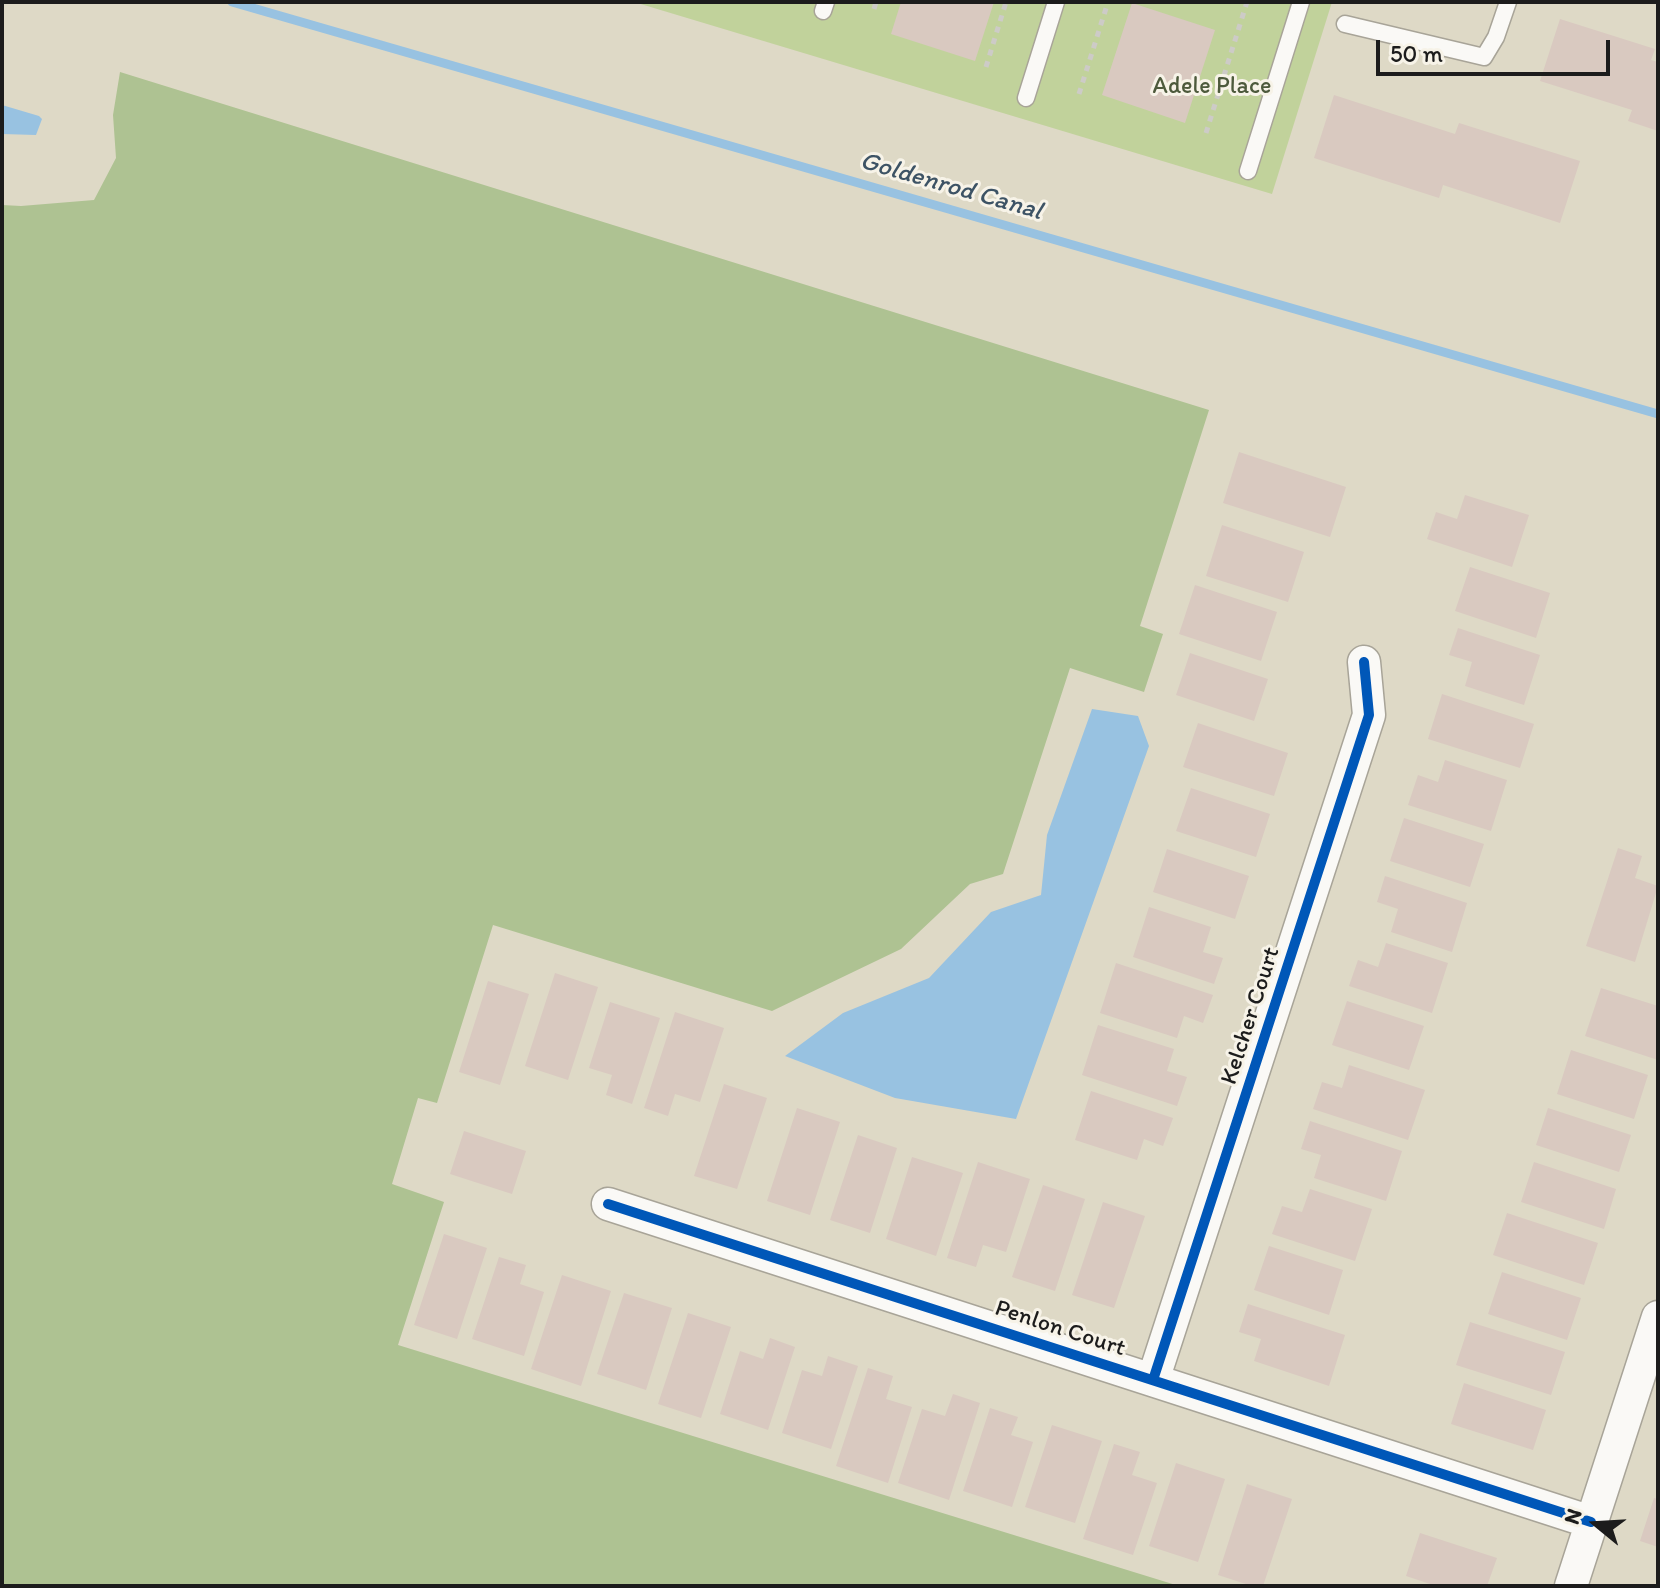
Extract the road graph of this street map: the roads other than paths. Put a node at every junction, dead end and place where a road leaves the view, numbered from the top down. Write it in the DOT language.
graph roads {
  1 [pos="1056,2"];
  2 [pos="1301,2"];
  3 [pos="1508,2"];
  4 [pos="1345,24"];
  5 [pos="1026,98"];
  6 [pos="1248,171"];
  7 [pos="1364,662"];
  8 [pos="608,1204"];
  9 [pos="1658,1317"];
  10 [pos="1153,1380"];
  11 [pos="1591,1522"];
  12 [pos="1571,1586"];
  1 -- 5 [label="lane"];
  2 -- 6 [label="lane"];
  3 -- 4 [label="lane"];
  7 -- 10 [label="street, Kelcher Court"];
  8 -- 10 [label="street, Penlon Court"];
  9 -- 11 [label="street"];
  10 -- 11 [label="street, Penlon Court"];
  11 -- 12 [label="street"];
}
